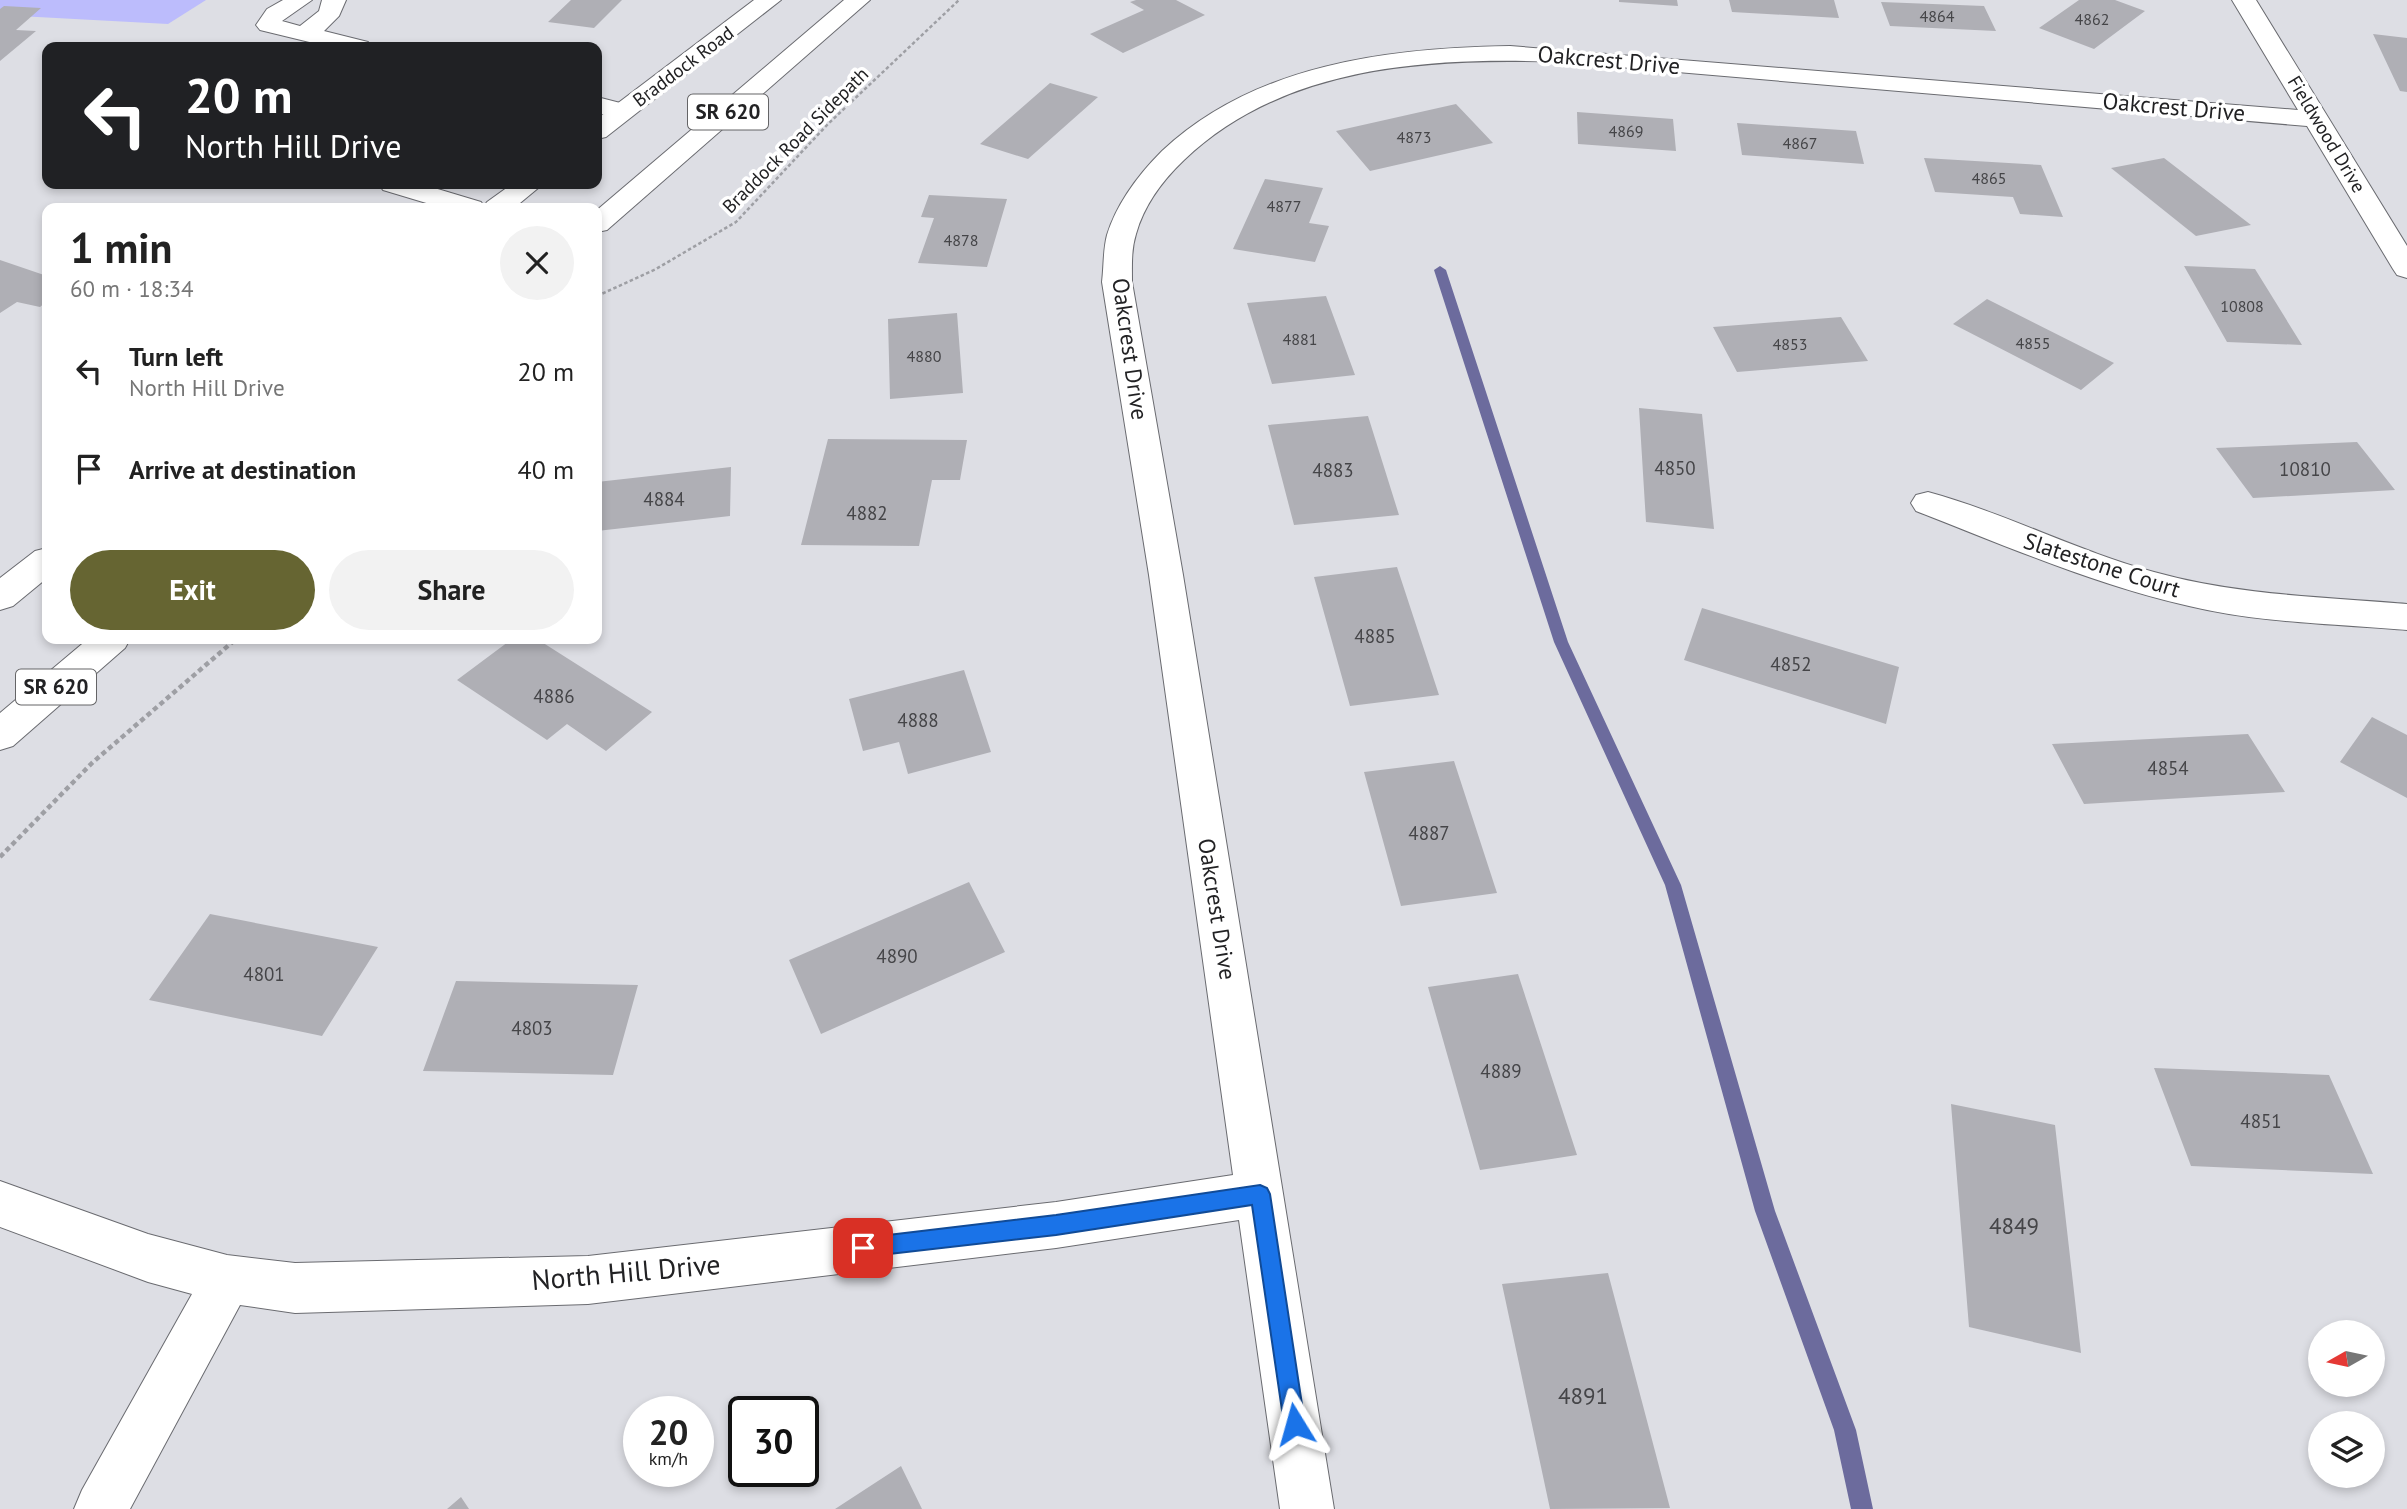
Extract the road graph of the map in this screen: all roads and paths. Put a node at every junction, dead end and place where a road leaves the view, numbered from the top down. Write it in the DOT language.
graph roads {
  1 [pos="300,0"];
  2 [pos="334,0"];
  3 [pos="769,0"];
  4 [pos="858,0"];
  5 [pos="960,0"];
  6 [pos="2244,0"];
  7 [pos="304,34"];
  8 [pos="338,42"];
  9 [pos="602,106"];
  10 [pos="624,111"];
  11 [pos="2318,119"];
  12 [pos="602,127"];
  13 [pos="409,189"];
  14 [pos="521,189"];
  15 [pos="455,203"];
  16 [pos="503,203"];
  17 [pos="602,220"];
  18 [pos="2407,269"];
  19 [pos="602,294"];
  20 [pos="1928,503"];
  21 [pos="42,564"];
  22 [pos="0,597"];
  23 [pos="2407,617"];
  24 [pos="106,644"];
  25 [pos="230,644"];
  26 [pos="0,735"];
  27 [pos="0,857"];
  28 [pos="1260,1194"];
  29 [pos="0,1204"];
  30 [pos="227,1279"];
  31 [pos="101,1509"];
  32 [pos="1307,1509"];
  1 -- 7 [label="street"];
  2 -- 7 [label="street"];
  3 -- 10 [label="street, Braddock Road / SR 620"];
  4 -- 17 [label="street, SR 620"];
  5 -- 19 [label="path, Braddock Road Sidepath"];
  6 -- 11 [label="street, Fieldwood Drive"];
  7 -- 8 [label="street"];
  9 -- 10 [label="street"];
  10 -- 12 [label="street, Braddock Road / SR 620"];
  11 -- 18 [label="street, Fieldwood Drive"];
  11 -- 28 [label="street, Oakcrest Drive"];
  13 -- 15 [label="street"];
  14 -- 16 [label="street"];
  20 -- 23 [label="street, Slatestone Court"];
  21 -- 22 [label="street"];
  24 -- 26 [label="street, SR 620"];
  25 -- 27 [label="path"];
  28 -- 30 [label="street, North Hill Drive"];
  28 -- 32 [label="street, Oakcrest Drive"];
  29 -- 30 [label="street, North Hill Drive"];
  30 -- 31 [label="street"];
}
